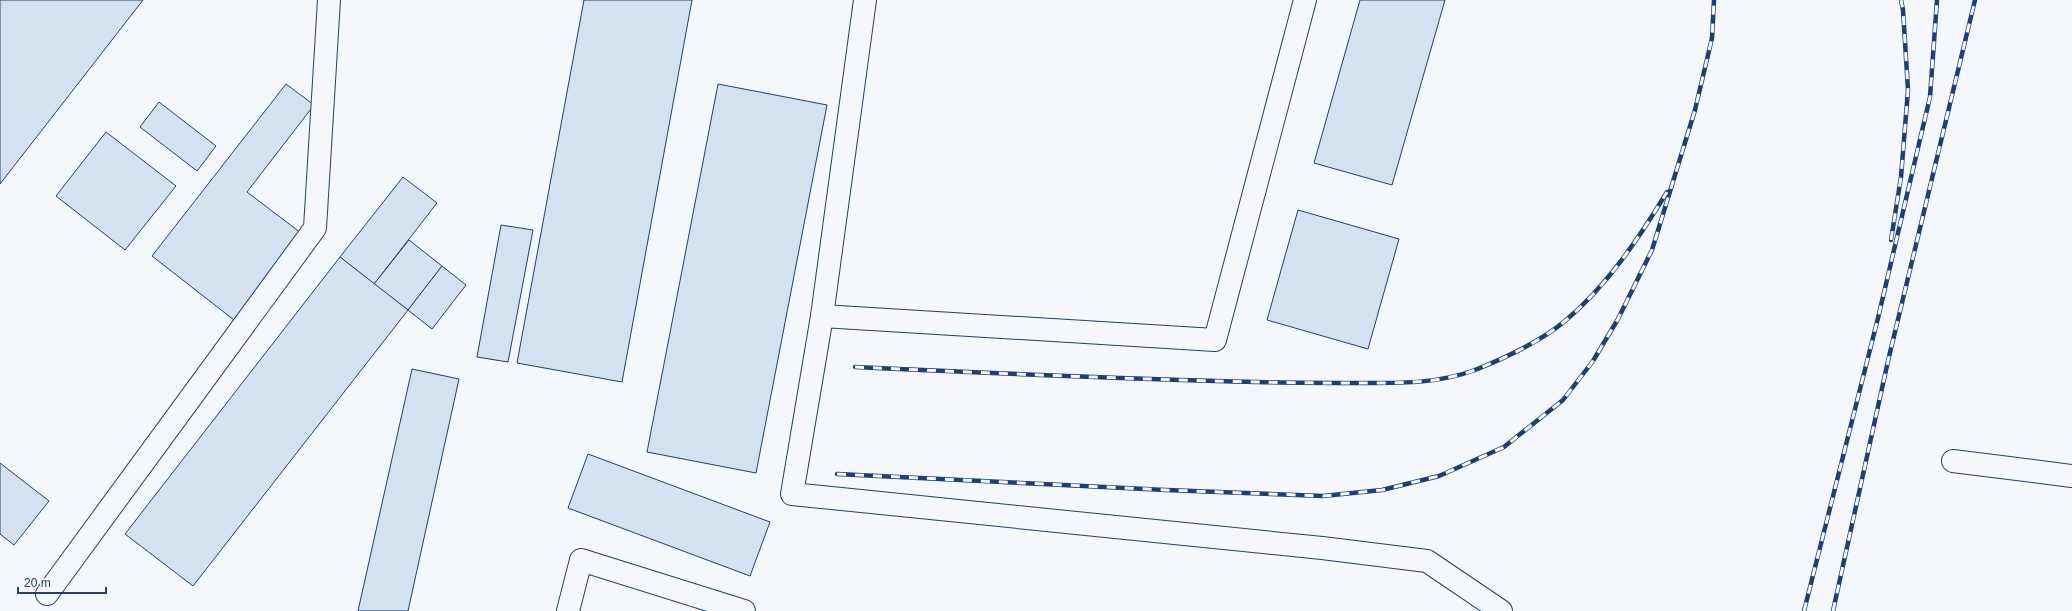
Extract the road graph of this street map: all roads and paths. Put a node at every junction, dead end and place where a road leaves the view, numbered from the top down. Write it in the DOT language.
graph roads {
  1 [pos="329,0"];
  2 [pos="865,0"];
  3 [pos="1305,0"];
  4 [pos="822,316"];
  5 [pos="1953,461"];
  6 [pos="2072,476"];
  7 [pos="47,594"];
  8 [pos="568,611"];
  9 [pos="744,611"];
  10 [pos="1501,611"];
  1 -- 7 [label="lane"];
  2 -- 4 [label="lane"];
  3 -- 4 [label="lane"];
  4 -- 10 [label="lane"];
  5 -- 6 [label="lane"];
  8 -- 9 [label="lane"];
}
